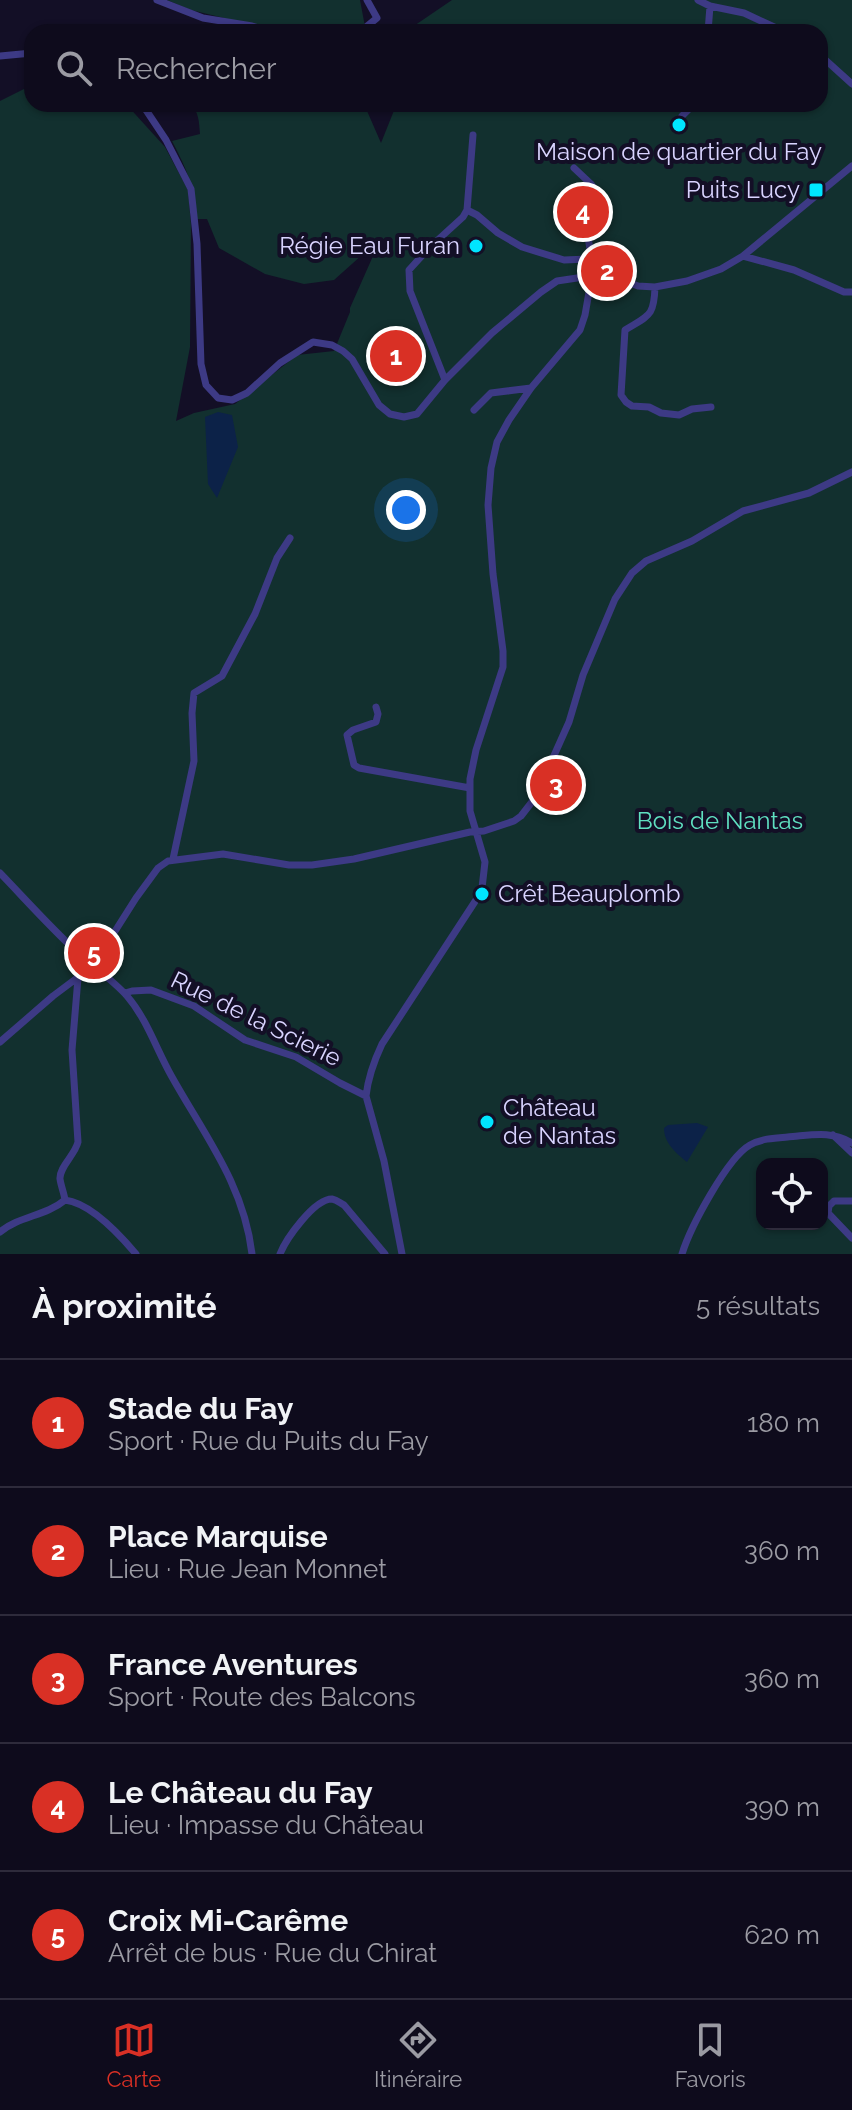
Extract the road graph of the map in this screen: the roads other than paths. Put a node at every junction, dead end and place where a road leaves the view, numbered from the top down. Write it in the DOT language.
graph roads {
  1 [pos="159,0"];
  2 [pos="367,0"];
  3 [pos="698,0"];
  4 [pos="710,6"];
  5 [pos="240,24"];
  6 [pos="370,24"];
  7 [pos="709,24"];
  8 [pos="768,24"];
  9 [pos="24,54"];
  10 [pos="0,56"];
  11 [pos="828,62"];
  12 [pos="852,84"];
  13 [pos="147,112"];
  14 [pos="686,112"];
  15 [pos="682,116"];
  16 [pos="473,135"];
  17 [pos="852,166"];
  18 [pos="574,168"];
  19 [pos="467,210"];
  20 [pos="743,256"];
  21 [pos="588,259"];
  22 [pos="595,275"];
  23 [pos="655,287"];
  24 [pos="852,292"];
  25 [pos="445,380"];
  26 [pos="531,388"];
  27 [pos="711,407"];
  28 [pos="474,410"];
  29 [pos="852,472"];
  30 [pos="290,538"];
  31 [pos="376,707"];
  32 [pos="470,788"];
  33 [pos="475,832"];
  34 [pos="173,859"];
  35 [pos="0,873"];
  36 [pos="93,966"];
  37 [pos="78,978"];
  38 [pos="125,993"];
  39 [pos="0,1042"];
  40 [pos="366,1096"];
  41 [pos="831,1134"];
  42 [pos="852,1143"];
  43 [pos="852,1153"];
  44 [pos="65,1200"];
  45 [pos="852,1201"];
  46 [pos="0,1232"];
  47 [pos="852,1238"];
  48 [pos="136,1254"];
  49 [pos="252,1254"];
  50 [pos="280,1254"];
  51 [pos="385,1254"];
  52 [pos="402,1254"];
  53 [pos="682,1254"];
  1 -- 5 [label="street"];
  2 -- 6 [label="street"];
  3 -- 4 [label="street"];
  4 -- 7 [label="street"];
  4 -- 8 [label="street"];
  9 -- 10 [label="street"];
  11 -- 12 [label="street"];
  13 -- 25 [label="street"];
  14 -- 15 [label="street"];
  16 -- 19 [label="street"];
  17 -- 20 [label="street"];
  18 -- 21 [label="street"];
  19 -- 21 [label="street"];
  19 -- 25 [label="street"];
  20 -- 23 [label="street"];
  20 -- 24 [label="street"];
  21 -- 22 [label="street"];
  22 -- 23 [label="street"];
  22 -- 25 [label="street"];
  22 -- 26 [label="street"];
  23 -- 27 [label="street"];
  26 -- 28 [label="street"];
  26 -- 32 [label="street"];
  29 -- 33 [label="street"];
  30 -- 34 [label="street"];
  31 -- 32 [label="street"];
  32 -- 33 [label="street"];
  33 -- 34 [label="street"];
  33 -- 40 [label="street"];
  34 -- 36 [label="street"];
  35 -- 36 [label="street"];
  36 -- 37 [label="street"];
  36 -- 38 [label="street"];
  37 -- 39 [label="street"];
  37 -- 44 [label="street"];
  38 -- 40 [label="street, Rue de la Scierie"];
  38 -- 49 [label="street"];
  40 -- 52 [label="street"];
  41 -- 42 [label="street"];
  41 -- 43 [label="street"];
  41 -- 53 [label="street"];
  44 -- 46 [label="street"];
  44 -- 48 [label="street"];
  45 -- 47 [label="street"];
  50 -- 51 [label="street"];
}
